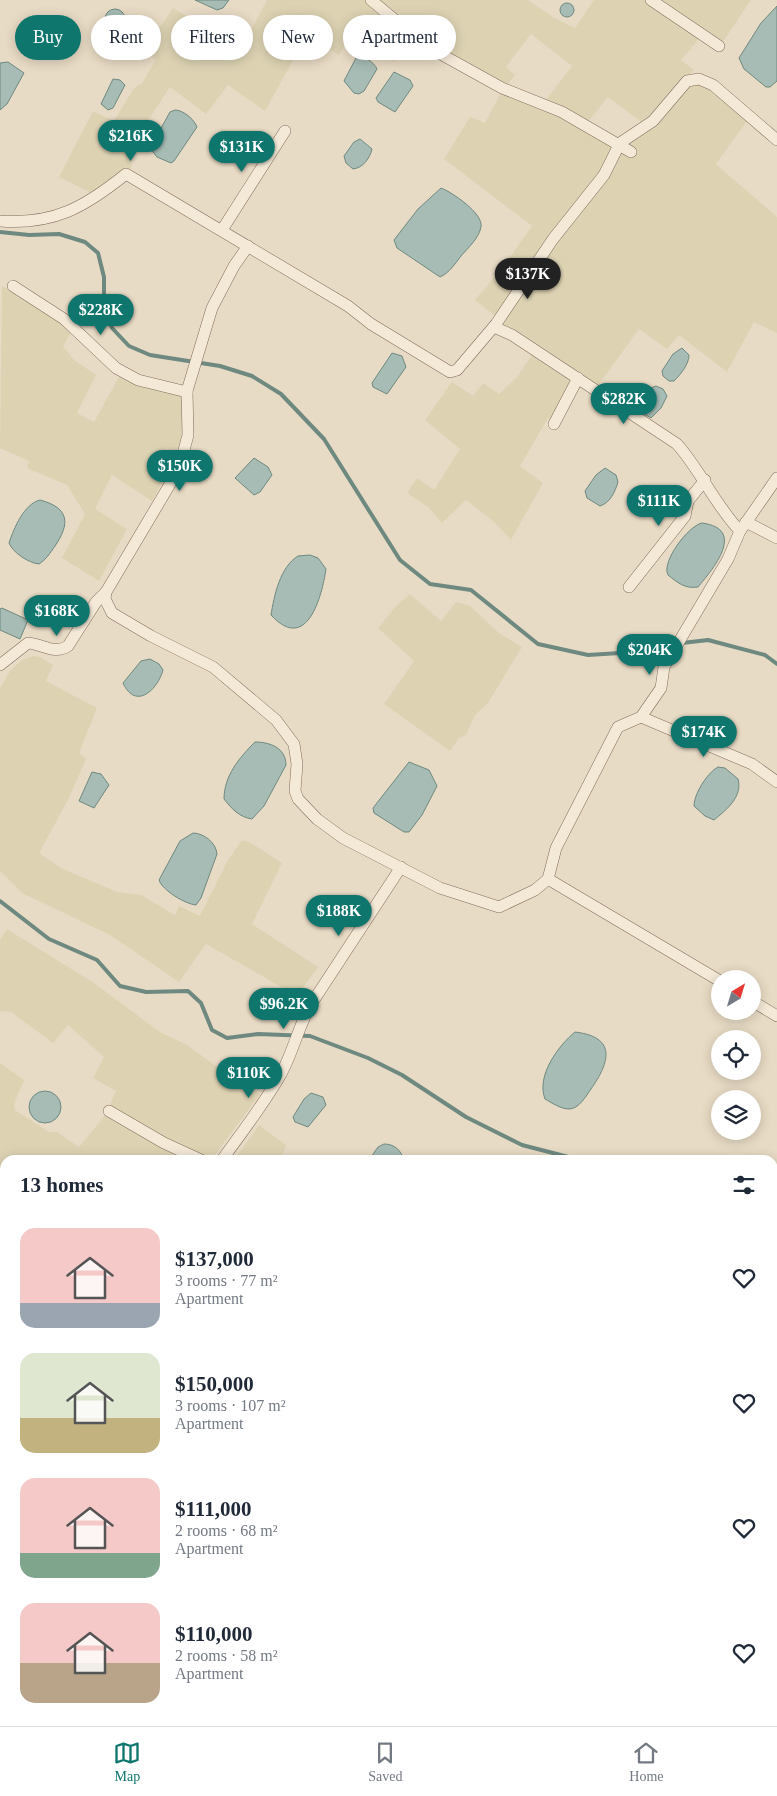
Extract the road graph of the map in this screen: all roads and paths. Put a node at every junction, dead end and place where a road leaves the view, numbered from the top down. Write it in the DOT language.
graph roads {
  1 [pos="371,0"];
  2 [pos="652,0"];
  3 [pos="719,46"];
  4 [pos="285,131"];
  5 [pos="777,140"];
  6 [pos="620,145"];
  7 [pos="631,152"];
  8 [pos="0,222"];
  9 [pos="222,230"];
  10 [pos="248,246"];
  11 [pos="13,286"];
  12 [pos="494,327"];
  13 [pos="578,378"];
  14 [pos="187,392"];
  15 [pos="554,424"];
  16 [pos="777,478"];
  17 [pos="705,480"];
  18 [pos="743,527"];
  19 [pos="777,538"];
  20 [pos="629,587"];
  21 [pos="106,592"];
  22 [pos="0,665"];
  23 [pos="641,717"];
  24 [pos="777,782"];
  25 [pos="401,867"];
  26 [pos="548,879"];
  27 [pos="711,976"];
  28 [pos="761,1006"];
  29 [pos="777,1016"];
  30 [pos="109,1111"];
  31 [pos="190,1155"];
  32 [pos="226,1155"];
  1 -- 6 [label="street"];
  2 -- 3 [label="street"];
  4 -- 9 [label="street"];
  5 -- 6 [label="street"];
  6 -- 7 [label="street"];
  6 -- 12 [label="street"];
  8 -- 9 [label="street"];
  9 -- 10 [label="street"];
  10 -- 12 [label="street"];
  10 -- 14 [label="street"];
  11 -- 14 [label="street"];
  12 -- 13 [label="street"];
  13 -- 15 [label="street"];
  13 -- 17 [label="street"];
  14 -- 21 [label="street"];
  16 -- 18 [label="street"];
  17 -- 18 [label="street"];
  17 -- 20 [label="street"];
  18 -- 19 [label="street"];
  18 -- 23 [label="street"];
  21 -- 22 [label="street"];
  21 -- 25 [label="street"];
  23 -- 24 [label="street"];
  23 -- 26 [label="street"];
  25 -- 26 [label="street"];
  25 -- 32 [label="street"];
  26 -- 27 [label="street"];
  28 -- 29 [label="street"];
  30 -- 31 [label="street"];
}
